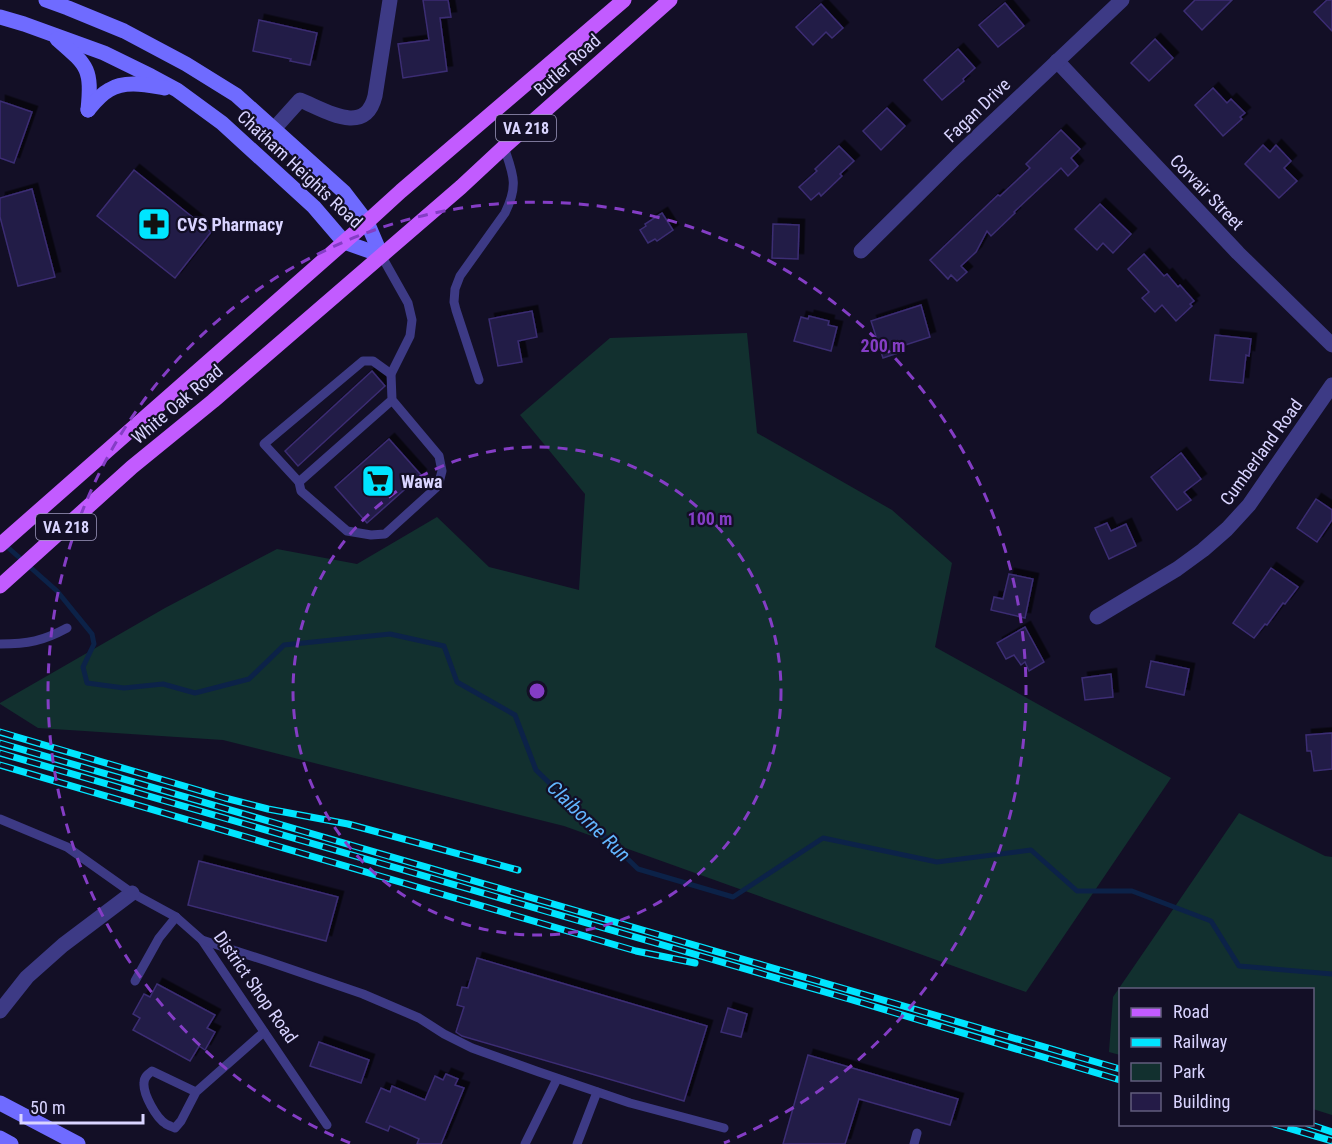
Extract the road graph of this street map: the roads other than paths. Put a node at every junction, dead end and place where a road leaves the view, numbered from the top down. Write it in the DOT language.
graph roads {
  1 [pos="46,0"];
  2 [pos="390,0"];
  3 [pos="624,0"];
  4 [pos="670,0"];
  5 [pos="1122,0"];
  6 [pos="0,17"];
  7 [pos="51,33"];
  8 [pos="1057,61"];
  9 [pos="177,90"];
  10 [pos="273,130"];
  11 [pos="504,147"];
  12 [pos="367,222"];
  13 [pos="344,242"];
  14 [pos="861,251"];
  15 [pos="381,255"];
  16 [pos="1332,345"];
  17 [pos="391,374"];
  18 [pos="479,380"];
  19 [pos="1332,385"];
  20 [pos="392,400"];
  21 [pos="299,482"];
  22 [pos="0,545"];
  23 [pos="0,586"];
  24 [pos="1097,617"];
  25 [pos="67,628"];
  26 [pos="0,644"];
  27 [pos="0,819"];
  28 [pos="132,893"];
  29 [pos="176,917"];
  30 [pos="202,940"];
  31 [pos="135,981"];
  32 [pos="0,1011"];
  33 [pos="264,1032"];
  34 [pos="557,1079"];
  35 [pos="196,1092"];
  36 [pos="597,1092"];
  37 [pos="0,1104"];
  38 [pos="327,1125"];
  39 [pos="724,1128"];
  40 [pos="917,1133"];
  41 [pos="0,1138"];
  42 [pos="11,1144"];
  43 [pos="78,1144"];
  44 [pos="525,1144"];
  45 [pos="577,1144"];
  46 [pos="914,1144"];
  1 -- 10 [label="main road, Chatham Heights Road"];
  2 -- 10 [label="street"];
  3 -- 12 [label="main road, Butler Road / VA 218"];
  4 -- 11 [label="main road, Butler Road / VA 218"];
  5 -- 8 [label="street, Fagan Drive"];
  6 -- 7 [label="main road, Chatham Heights Road"];
  7 -- 9 [label="main road, Chatham Heights Road"];
  7 -- 9 [label="main road"];
  8 -- 14 [label="street, Fagan Drive"];
  8 -- 16 [label="street, Corvair Street"];
  9 -- 13 [label="main road, Chatham Heights Road"];
  10 -- 12 [label="main road, Chatham Heights Road"];
  11 -- 15 [label="main road, Butler Road / VA 218"];
  11 -- 18 [label="lane"];
  12 -- 13 [label="main road, VA 218"];
  12 -- 15 [label="main road, Chatham Heights Road"];
  13 -- 15 [label="main road, Chatham Heights Road"];
  13 -- 22 [label="main road, White Oak Road / VA 218"];
  15 -- 17 [label="lane"];
  15 -- 23 [label="main road, White Oak Road / VA 218"];
  17 -- 20 [label="lane"];
  17 -- 21 [label="lane"];
  19 -- 24 [label="street, Cumberland Road"];
  20 -- 21 [label="lane"];
  20 -- 21 [label="lane"];
  25 -- 26 [label="lane"];
  27 -- 28 [label="lane, District Shop Road"];
  28 -- 29 [label="lane, District Shop Road"];
  28 -- 32 [label="street"];
  29 -- 30 [label="lane, District Shop Road"];
  29 -- 31 [label="lane"];
  30 -- 33 [label="lane, District Shop Road"];
  30 -- 34 [label="lane"];
  33 -- 35 [label="lane"];
  33 -- 38 [label="lane, District Shop Road"];
  34 -- 36 [label="lane"];
  34 -- 44 [label="lane"];
  35 -- 35 [label="lane"];
  36 -- 39 [label="lane"];
  36 -- 45 [label="lane"];
  37 -- 43 [label="main road"];
  40 -- 46 [label="lane"];
  41 -- 42 [label="main road"];
}
